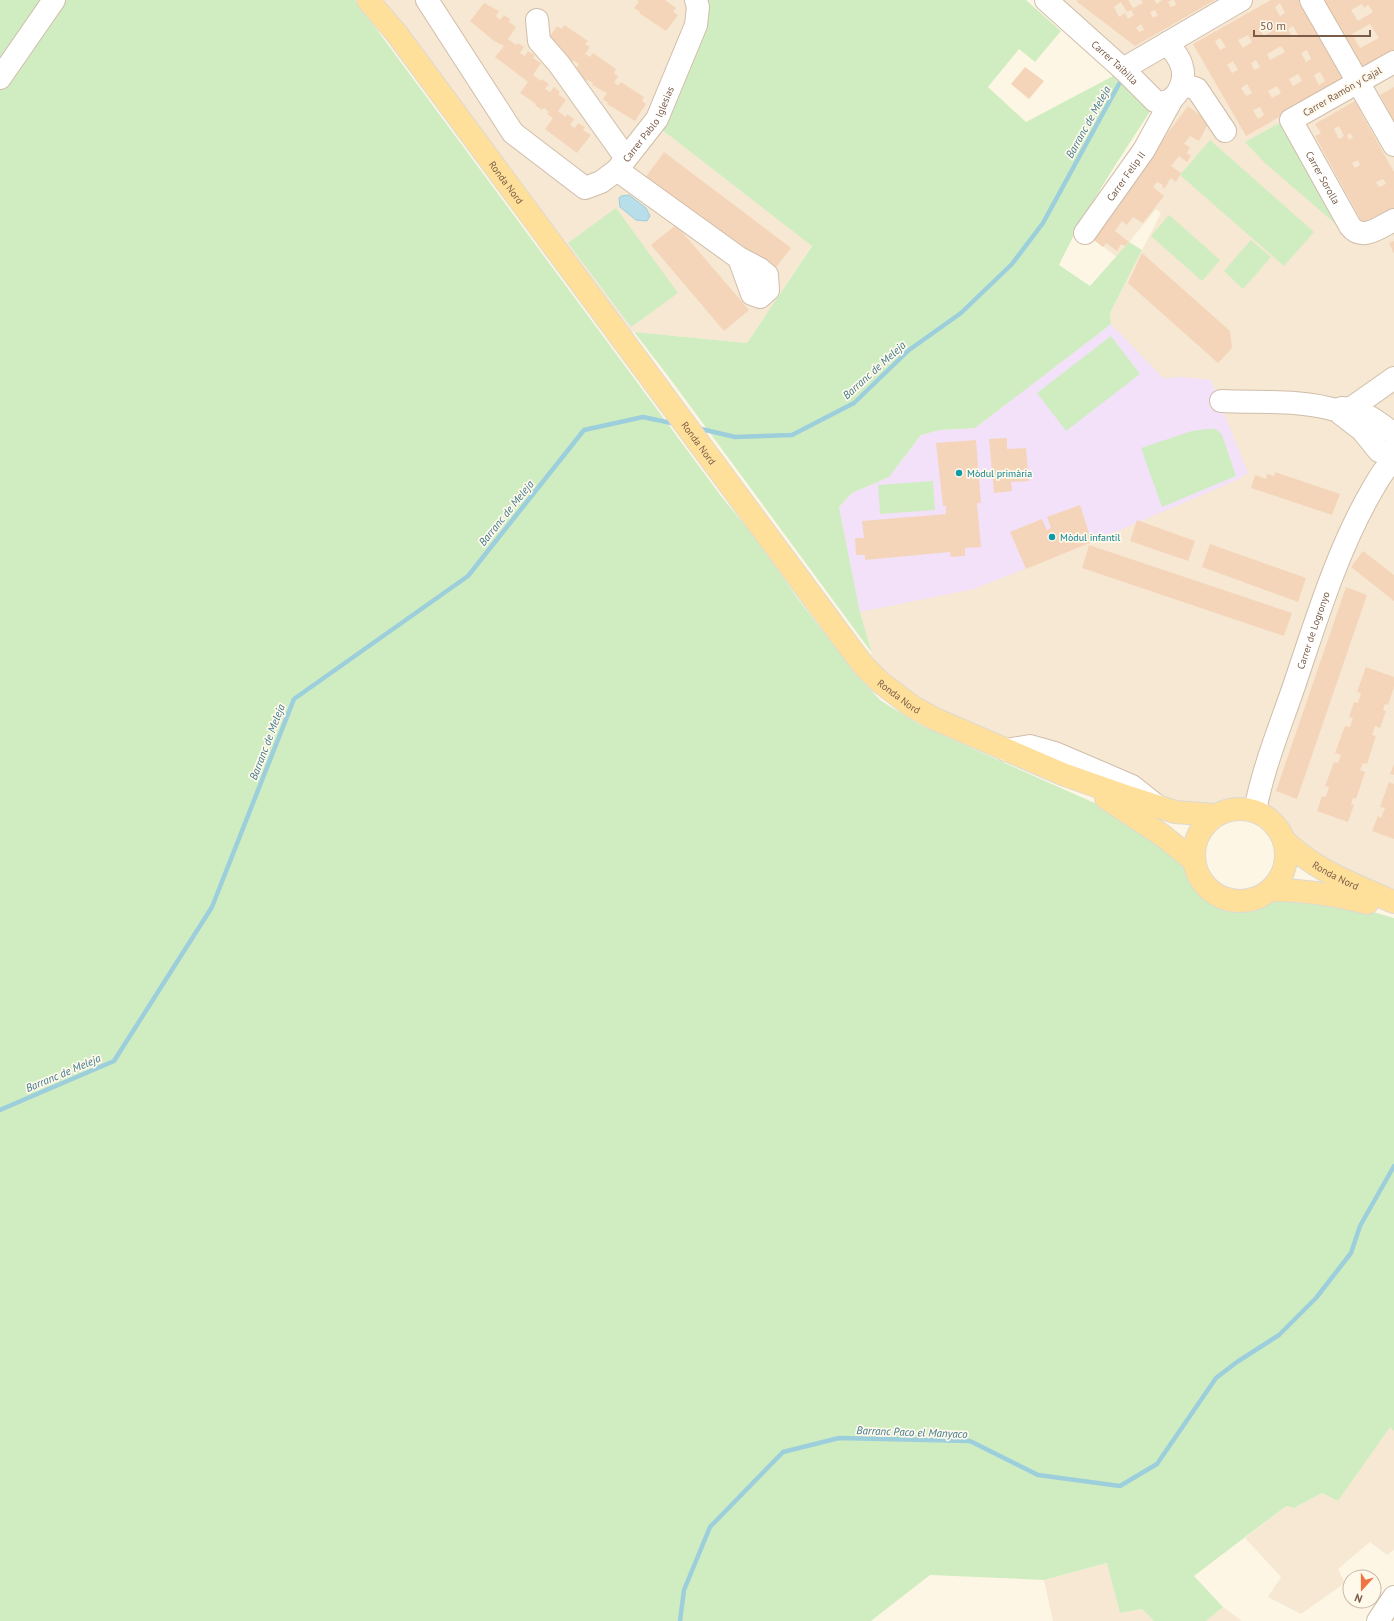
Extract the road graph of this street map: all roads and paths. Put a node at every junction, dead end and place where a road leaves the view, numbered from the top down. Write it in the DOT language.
graph roads {
  1 [pos="54,0"];
  2 [pos="368,0"];
  3 [pos="376,0"];
  4 [pos="427,0"];
  5 [pos="696,0"];
  6 [pos="1241,0"];
  7 [pos="1311,0"];
  8 [pos="1055,2"];
  9 [pos="537,20"];
  10 [pos="397,34"];
  11 [pos="1167,43"];
  12 [pos="1394,62"];
  13 [pos="1123,69"];
  14 [pos="0,78"];
  15 [pos="1358,82"];
  16 [pos="1168,100"];
  17 [pos="1291,120"];
  18 [pos="1224,131"];
  19 [pos="1394,145"];
  20 [pos="622,164"];
  21 [pos="1394,220"];
  22 [pos="1085,233"];
  23 [pos="739,258"];
  24 [pos="1394,378"];
  25 [pos="1220,400"];
  26 [pos="1345,410"];
  27 [pos="1394,434"];
  28 [pos="1389,455"];
  29 [pos="1006,750"];
  30 [pos="1065,775"];
  31 [pos="1157,806"];
  32 [pos="1255,811"];
  33 [pos="1215,815"];
  34 [pos="1284,840"];
  35 [pos="1193,860"];
  36 [pos="1270,890"];
  37 [pos="1394,902"];
  38 [pos="1394,910"];
  39 [pos="1394,1597"];
  40 [pos="1378,1621"];
  1 -- 14 [label="street"];
  2 -- 10 [label="main road, Ronda Nord"];
  3 -- 10 [label="main road, Ronda Nord"];
  4 -- 20 [label="street, Carrer Pablo Iglesias"];
  5 -- 20 [label="street, Carrer Pablo Iglesias"];
  6 -- 11 [label="street"];
  7 -- 15 [label="street"];
  8 -- 13 [label="street, Carrer Taibilla"];
  9 -- 20 [label="street, Carrer Pablo Iglesias"];
  10 -- 29 [label="main road, Ronda Nord"];
  11 -- 13 [label="street"];
  11 -- 16 [label="street"];
  12 -- 15 [label="street, Carrer Ramón y Cajal"];
  13 -- 16 [label="street, Carrer Taibilla"];
  15 -- 17 [label="street, Carrer Ramón y Cajal"];
  15 -- 19 [label="street"];
  16 -- 18 [label="street, Carrer Taibilla"];
  16 -- 22 [label="street, Carrer Felip II"];
  17 -- 21 [label="street, Carrer Sorolla"];
  20 -- 23 [label="street"];
  24 -- 26 [label="street"];
  25 -- 26 [label="street"];
  26 -- 27 [label="street"];
  26 -- 28 [label="street"];
  28 -- 32 [label="street, Carrer de Logronyo"];
  29 -- 30 [label="main road, Ronda Nord"];
  29 -- 31 [label="street"];
  30 -- 31 [label="main road, Ronda Nord"];
  30 -- 35 [label="main road, Ronda Nord"];
  31 -- 33 [label="main road, Ronda Nord"];
  32 -- 33 [label="main road"];
  32 -- 34 [label="main road"];
  33 -- 35 [label="main road"];
  34 -- 36 [label="main road"];
  34 -- 37 [label="main road, Ronda Nord"];
  35 -- 36 [label="main road"];
  36 -- 38 [label="main road, Ronda Nord"];
  39 -- 40 [label="street"];
}
